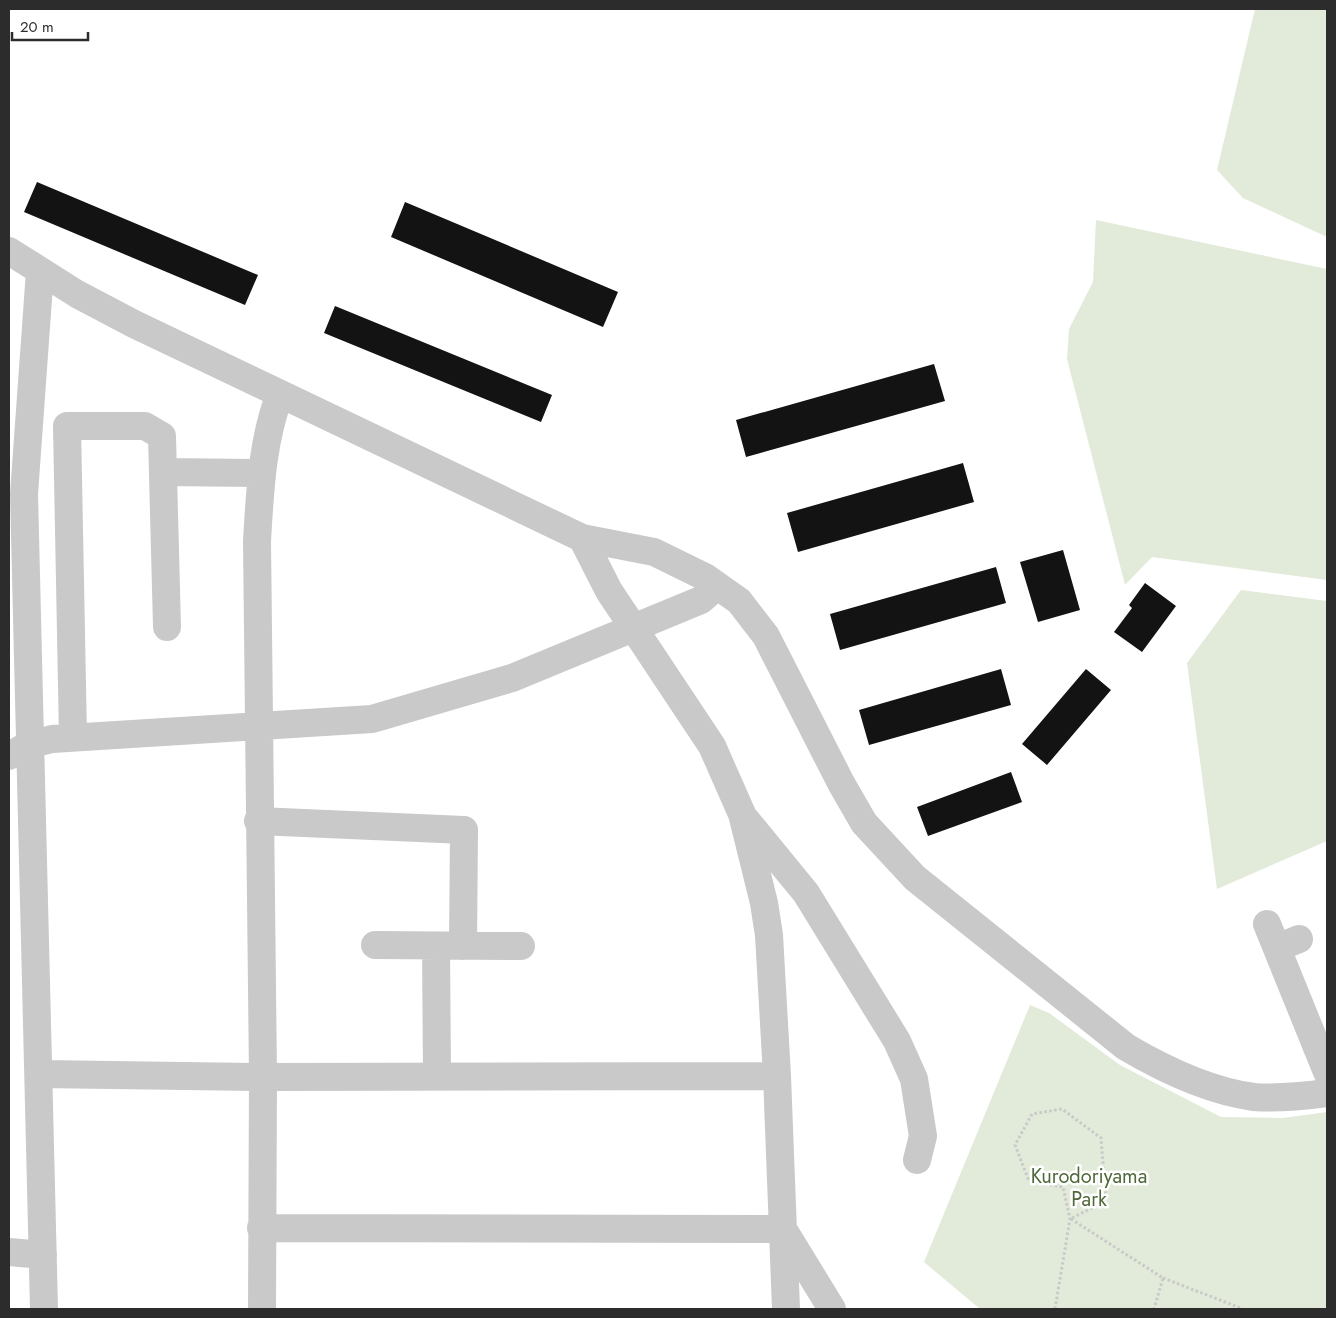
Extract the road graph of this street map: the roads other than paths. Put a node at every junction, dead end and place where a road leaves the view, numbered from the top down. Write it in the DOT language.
graph roads {
  1 [pos="9,251"];
  2 [pos="40,271"];
  3 [pos="280,394"];
  4 [pos="164,472"];
  5 [pos="261,473"];
  6 [pos="582,538"];
  7 [pos="717,586"];
  8 [pos="167,627"];
  9 [pos="631,627"];
  10 [pos="259,727"];
  11 [pos="72,737"];
  12 [pos="19,750"];
  13 [pos="742,814"];
  14 [pos="258,821"];
  15 [pos="1281,937"];
  16 [pos="375,945"];
  17 [pos="436,946"];
  18 [pos="463,946"];
  19 [pos="521,946"];
  20 [pos="1327,1072"];
  21 [pos="40,1074"];
  22 [pos="437,1076"];
  23 [pos="777,1076"];
  24 [pos="263,1077"];
  25 [pos="1327,1093"];
  26 [pos="917,1160"];
  27 [pos="261,1228"];
  28 [pos="783,1228"];
  29 [pos="9,1252"];
  30 [pos="43,1255"];
  31 [pos="44,1309"];
  32 [pos="262,1309"];
  33 [pos="786,1309"];
  34 [pos="832,1309"];
  1 -- 2 [label="street"];
  2 -- 3 [label="street"];
  2 -- 12 [label="street"];
  3 -- 5 [label="street"];
  3 -- 6 [label="street"];
  4 -- 5 [label="street"];
  4 -- 8 [label="street"];
  4 -- 11 [label="street"];
  5 -- 10 [label="street"];
  6 -- 7 [label="street"];
  6 -- 9 [label="street"];
  7 -- 9 [label="street"];
  7 -- 25 [label="street"];
  9 -- 10 [label="street"];
  9 -- 13 [label="street"];
  10 -- 11 [label="street"];
  10 -- 14 [label="street"];
  11 -- 12 [label="street"];
  12 -- 21 [label="street"];
  13 -- 23 [label="street"];
  13 -- 26 [label="street"];
  14 -- 18 [label="street"];
  14 -- 24 [label="street"];
  15 -- 20 [label="street"];
  16 -- 17 [label="street"];
  17 -- 18 [label="street"];
  17 -- 22 [label="street"];
  18 -- 19 [label="street"];
  21 -- 24 [label="street"];
  21 -- 30 [label="street"];
  22 -- 23 [label="street"];
  22 -- 24 [label="street"];
  23 -- 28 [label="street"];
  24 -- 27 [label="street"];
  27 -- 28 [label="street"];
  27 -- 32 [label="street"];
  28 -- 33 [label="street"];
  28 -- 34 [label="street"];
  29 -- 30 [label="street"];
  30 -- 31 [label="street"];
}
